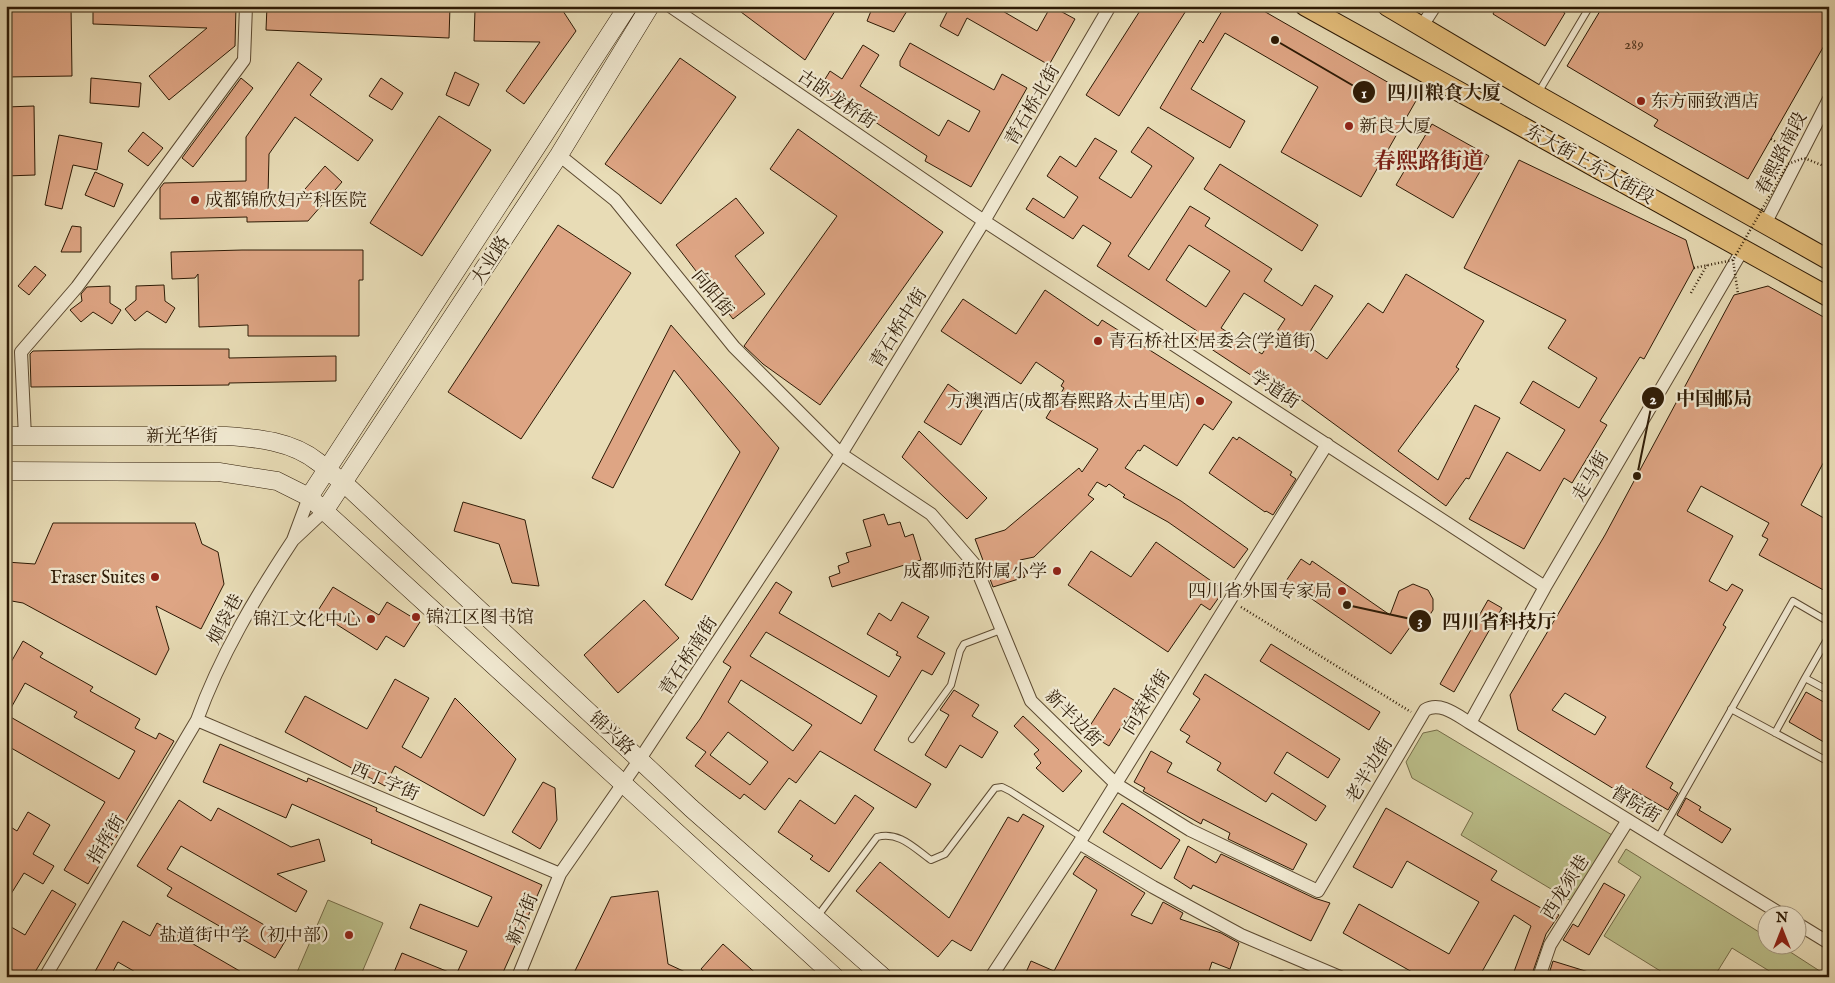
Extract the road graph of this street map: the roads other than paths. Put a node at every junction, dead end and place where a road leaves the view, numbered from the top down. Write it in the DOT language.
graph roads {
  1 [pos="246,6"];
  2 [pos="628,6"];
  3 [pos="650,6"];
  4 [pos="670,6"];
  5 [pos="1110,6"];
  6 [pos="1306,6"];
  7 [pos="1387,6"];
  8 [pos="1435,6"];
  9 [pos="1590,6"];
  10 [pos="1422,26"];
  11 [pos="1536,95"];
  12 [pos="1829,99"];
  13 [pos="559,155"];
  14 [pos="984,221"];
  15 [pos="1765,224"];
  16 [pos="1738,255"];
  17 [pos="1829,260"];
  18 [pos="1829,297"];
  19 [pos="6,436"];
  20 [pos="25,437"];
  21 [pos="1327,444"];
  22 [pos="842,454"];
  23 [pos="6,471"];
  24 [pos="327,471"];
  25 [pos="345,484"];
  26 [pos="309,497"];
  27 [pos="325,510"];
  28 [pos="293,540"];
  29 [pos="1545,587"];
  30 [pos="1829,622"];
  31 [pos="1002,630"];
  32 [pos="1829,636"];
  33 [pos="1806,678"];
  34 [pos="1829,691"];
  35 [pos="1731,709"];
  36 [pos="197,720"];
  37 [pos="1470,723"];
  38 [pos="1775,733"];
  39 [pos="912,739"];
  40 [pos="640,760"];
  41 [pos="1829,762"];
  42 [pos="624,783"];
  43 [pos="1116,784"];
  44 [pos="1628,820"];
  45 [pos="1658,838"];
  46 [pos="1081,841"];
  47 [pos="560,874"];
  48 [pos="1318,891"];
  49 [pos="1768,906"];
  50 [pos="816,918"];
  51 [pos="1808,930"];
  52 [pos="1829,943"];
  53 [pos="45,977"];
  54 [pos="518,977"];
  55 [pos="835,977"];
  56 [pos="883,977"];
  57 [pos="991,977"];
  58 [pos="1273,977"];
  59 [pos="1288,977"];
  60 [pos="1340,977"];
  61 [pos="1539,977"];
  1 -- 20 [label="street"];
  2 -- 24 [label="main road, 大业路"];
  3 -- 13 [label="main road, 大业路"];
  4 -- 14 [label="street, 古卧龙桥街"];
  5 -- 14 [label="street, 青石桥北街"];
  6 -- 16 [label="main road, 东大街上东大街段"];
  7 -- 10 [label="main road, 东大街上东大街段"];
  8 -- 10 [label="street"];
  9 -- 11 [label="lane"];
  10 -- 11 [label="main road, 东大街上东大街段"];
  11 -- 15 [label="main road, 东大街上东大街段"];
  12 -- 15 [label="street, 春熙路南段"];
  13 -- 22 [label="street, 向阳街"];
  13 -- 25 [label="main road, 大业路"];
  14 -- 21 [label="street, 学道街"];
  14 -- 22 [label="street, 青石桥中街"];
  15 -- 17 [label="main road, 东大街上东大街段"];
  16 -- 18 [label="main road, 东大街上东大街段"];
  16 -- 29 [label="street, 走马街"];
  19 -- 20 [label="main road, 新光华街"];
  20 -- 24 [label="main road, 新光华街"];
  21 -- 29 [label="street, 学道街"];
  21 -- 43 [label="street, 向荣桥街"];
  22 -- 31 [label="street, 新半边街"];
  22 -- 40 [label="street, 青石桥南街"];
  23 -- 26 [label="main road, 新光华街"];
  24 -- 25 [label="main road, 新光华街"];
  24 -- 26 [label="main road, 大业路"];
  25 -- 27 [label="main road, 大业路"];
  25 -- 40 [label="main road, 锦兴路"];
  26 -- 27 [label="main road, 新光华街"];
  26 -- 28 [label="street"];
  27 -- 28 [label="street"];
  27 -- 42 [label="main road, 锦兴路"];
  28 -- 36 [label="street, 烟袋巷"];
  29 -- 37 [label="street, 走马街"];
  30 -- 35 [label="lane"];
  31 -- 39 [label="lane"];
  31 -- 43 [label="street, 新半边街"];
  32 -- 33 [label="lane"];
  33 -- 34 [label="lane"];
  33 -- 38 [label="lane"];
  35 -- 38 [label="lane"];
  35 -- 45 [label="lane"];
  36 -- 47 [label="street, 西丁字街"];
  36 -- 53 [label="street, 指挥街"];
  37 -- 44 [label="street, 督院街"];
  37 -- 48 [label="street, 老半边街"];
  38 -- 41 [label="lane"];
  40 -- 42 [label="street, 青石桥南街"];
  40 -- 50 [label="main road, 锦兴路"];
  42 -- 47 [label="street, 青石桥南街"];
  42 -- 55 [label="main road, 锦兴路"];
  43 -- 46 [label="street, 向荣桥街"];
  43 -- 48 [label="street, 新半边街"];
  44 -- 45 [label="street, 督院街"];
  44 -- 61 [label="street, 西龙须巷"];
  45 -- 49 [label="street, 督院街"];
  46 -- 50 [label="lane"];
  46 -- 57 [label="street, 向荣桥街"];
  46 -- 60 [label="street"];
  47 -- 54 [label="street, 新开街"];
  50 -- 56 [label="main road, 锦兴路"];
  51 -- 52 [label="street"];
  58 -- 59 [label="lane"];
}
